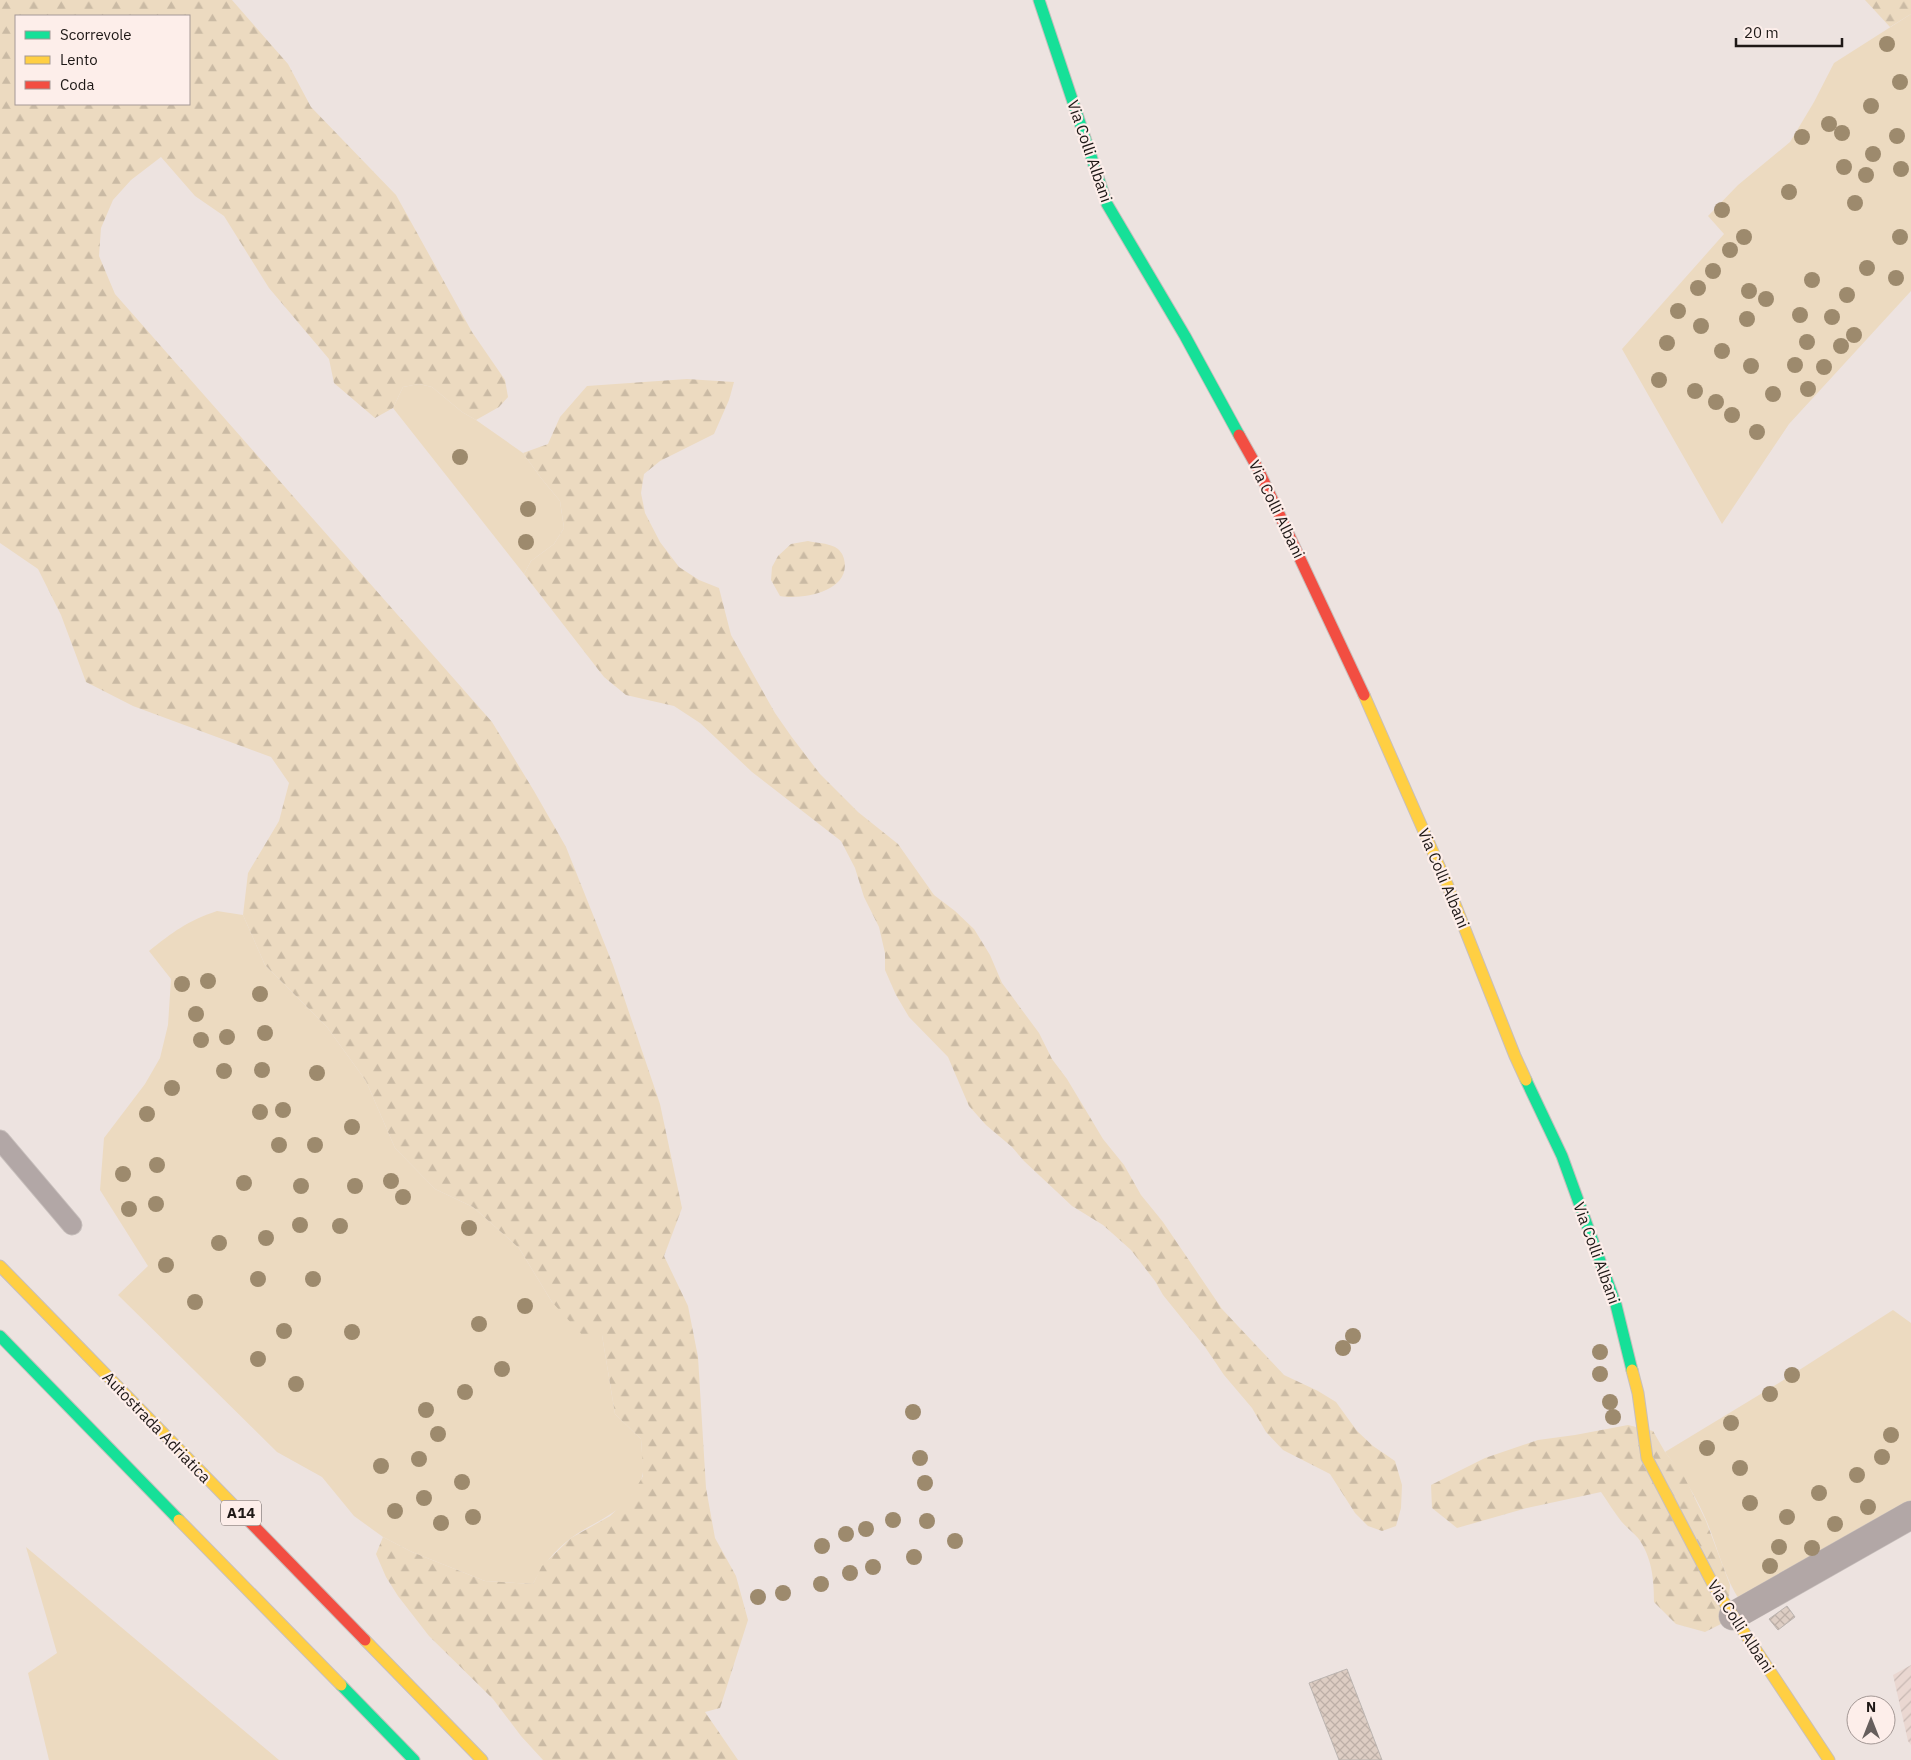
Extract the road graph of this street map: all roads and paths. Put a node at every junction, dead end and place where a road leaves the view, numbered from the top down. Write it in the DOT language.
graph roads {
  1 [pos="1039,0"];
  2 [pos="0,1140"];
  3 [pos="72,1225"];
  4 [pos="0,1266"];
  5 [pos="0,1336"];
  6 [pos="1911,1514"];
  7 [pos="1734,1616"];
  8 [pos="414,1760"];
  9 [pos="482,1760"];
  10 [pos="1829,1760"];
  1 -- 7 [label="main road, Via Colli Albani"];
  2 -- 3 [label="lane"];
  4 -- 9 [label="main road, Autostrada Adriatica / A14"];
  5 -- 8 [label="main road"];
  6 -- 7 [label="street"];
  7 -- 10 [label="main road, Via Colli Albani"];
}
